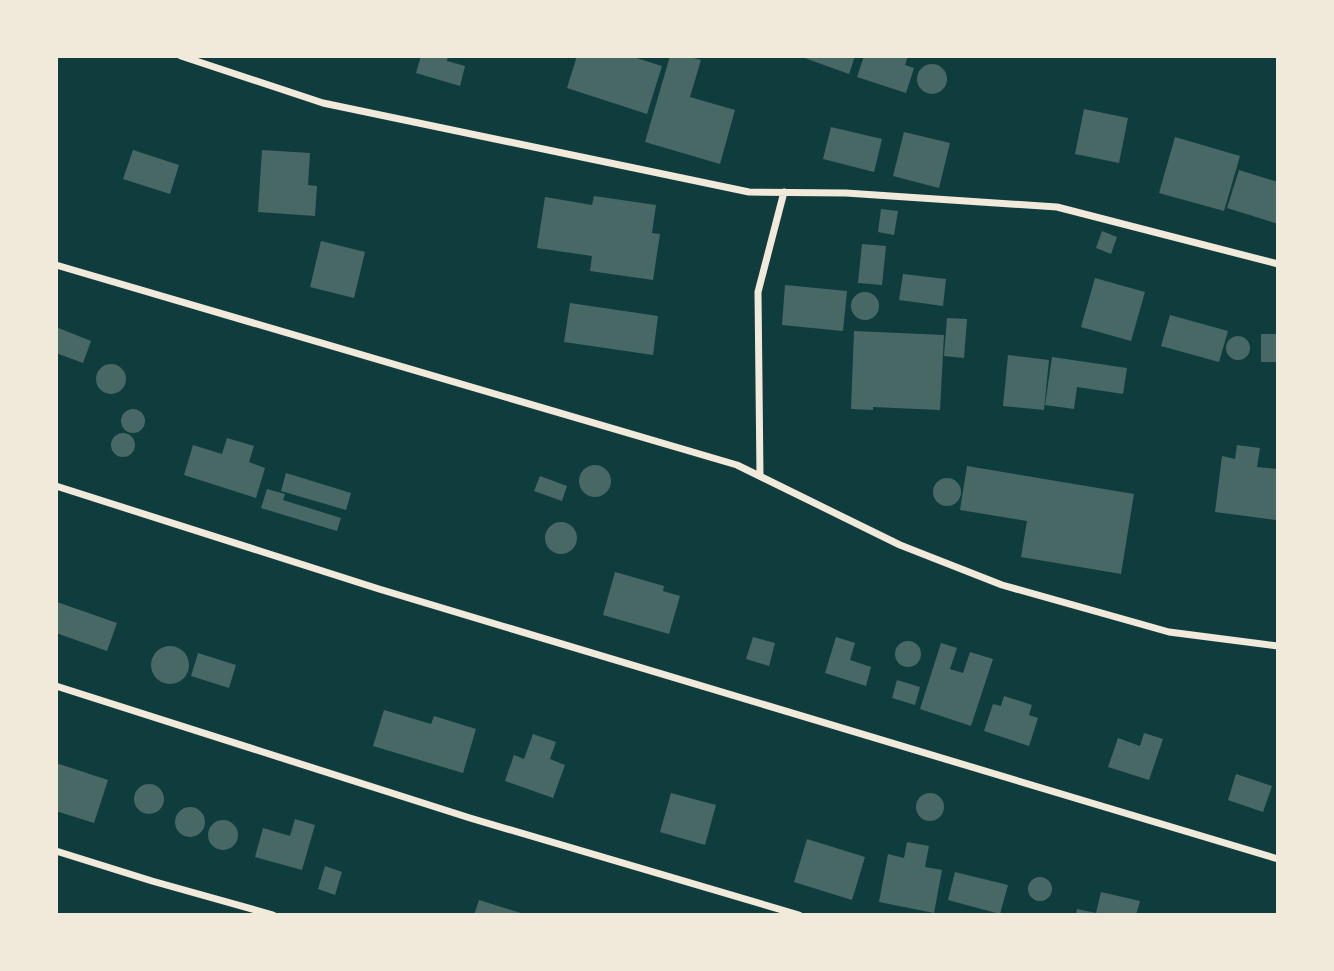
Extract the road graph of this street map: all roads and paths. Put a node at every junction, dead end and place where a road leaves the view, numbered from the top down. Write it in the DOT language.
graph roads {
  1 [pos="181,56"];
  2 [pos="784,192"];
  3 [pos="1278,264"];
  4 [pos="56,265"];
  5 [pos="760,476"];
  6 [pos="56,486"];
  7 [pos="1278,646"];
  8 [pos="56,686"];
  9 [pos="56,851"];
  10 [pos="1278,859"];
  11 [pos="274,915"];
  12 [pos="799,915"];
  1 -- 2 [label="street"];
  2 -- 3 [label="street"];
  2 -- 5 [label="street"];
  4 -- 5 [label="street"];
  5 -- 7 [label="street"];
  6 -- 10 [label="street"];
  8 -- 12 [label="street"];
  9 -- 11 [label="street"];
}
